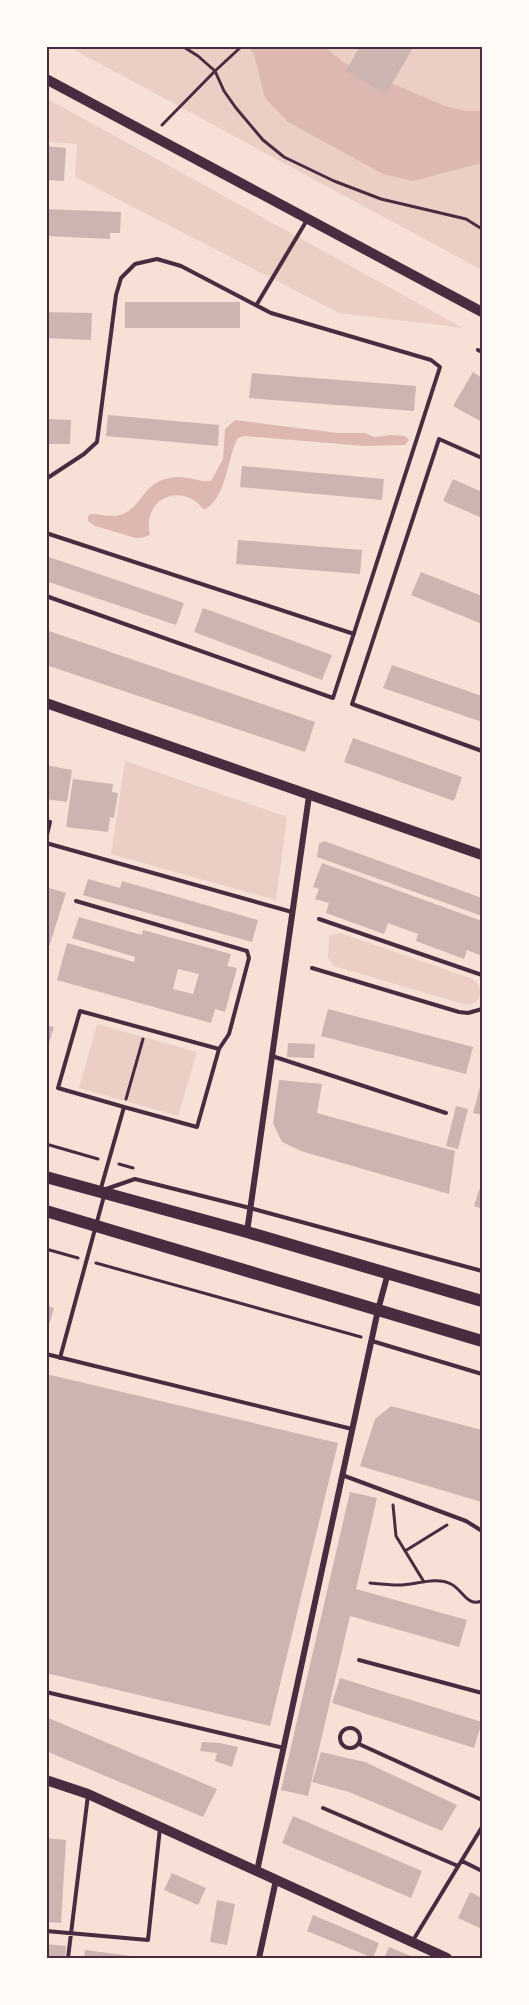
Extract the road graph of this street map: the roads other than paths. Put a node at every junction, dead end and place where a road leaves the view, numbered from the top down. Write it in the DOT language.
graph roads {
  1 [pos="46,79"];
  2 [pos="308,219"];
  3 [pos="257,304"];
  4 [pos="483,312"];
  5 [pos="483,458"];
  6 [pos="46,479"];
  7 [pos="46,533"];
  8 [pos="46,596"];
  9 [pos="354,634"];
  10 [pos="46,703"];
  11 [pos="483,751"];
  12 [pos="309,796"];
  13 [pos="46,821"];
  14 [pos="46,841"];
  15 [pos="483,855"];
  16 [pos="76,901"];
  17 [pos="292,912"];
  18 [pos="319,919"];
  19 [pos="312,968"];
  20 [pos="483,975"];
  21 [pos="483,1009"];
  22 [pos="219,1049"];
  23 [pos="272,1055"];
  24 [pos="124,1107"];
  25 [pos="447,1113"];
  26 [pos="46,1177"];
  27 [pos="103,1193"];
  28 [pos="250,1208"];
  29 [pos="46,1211"];
  30 [pos="96,1226"];
  31 [pos="247,1232"];
  32 [pos="483,1272"];
  33 [pos="388,1273"];
  34 [pos="483,1301"];
  35 [pos="378,1311"];
  36 [pos="371,1340"];
  37 [pos="483,1341"];
  38 [pos="46,1354"];
  39 [pos="60,1358"];
  40 [pos="483,1374"];
  41 [pos="352,1429"];
  42 [pos="342,1475"];
  43 [pos="483,1531"];
  44 [pos="359,1660"];
  45 [pos="46,1692"];
  46 [pos="483,1693"];
  47 [pos="359,1744"];
  48 [pos="284,1748"];
  49 [pos="46,1780"];
  50 [pos="88,1794"];
  51 [pos="483,1800"];
  52 [pos="323,1808"];
  53 [pos="160,1827"];
  54 [pos="483,1827"];
  55 [pos="462,1861"];
  56 [pos="458,1866"];
  57 [pos="257,1871"];
  58 [pos="483,1871"];
  59 [pos="276,1880"];
  60 [pos="46,1931"];
  61 [pos="71,1933"];
  62 [pos="412,1942"];
  63 [pos="68,1959"];
  64 [pos="259,1959"];
  65 [pos="447,1959"];
  1 -- 2 [label="street"];
  2 -- 3 [label="lane"];
  2 -- 4 [label="street"];
  3 -- 6 [label="lane"];
  3 -- 9 [label="lane"];
  5 -- 11 [label="lane"];
  7 -- 9 [label="lane"];
  8 -- 9 [label="lane"];
  10 -- 12 [label="street"];
  12 -- 15 [label="street"];
  12 -- 17 [label="street"];
  13 -- 14 [label="lane"];
  14 -- 17 [label="lane"];
  16 -- 22 [label="lane"];
  17 -- 23 [label="street"];
  18 -- 20 [label="lane"];
  19 -- 21 [label="lane"];
  22 -- 24 [label="lane"];
  22 -- 24 [label="lane"];
  23 -- 25 [label="lane"];
  23 -- 28 [label="street"];
  24 -- 27 [label="lane"];
  26 -- 27 [label="main road"];
  27 -- 28 [label="lane"];
  27 -- 30 [label="lane"];
  27 -- 31 [label="main road"];
  28 -- 31 [label="street"];
  28 -- 32 [label="lane"];
  29 -- 30 [label="main road"];
  30 -- 35 [label="main road"];
  30 -- 39 [label="lane"];
  31 -- 33 [label="main road"];
  33 -- 34 [label="main road"];
  33 -- 35 [label="street"];
  35 -- 36 [label="street"];
  35 -- 37 [label="main road"];
  36 -- 40 [label="lane"];
  36 -- 41 [label="street"];
  38 -- 39 [label="lane"];
  39 -- 41 [label="lane"];
  41 -- 42 [label="street"];
  42 -- 43 [label="lane"];
  42 -- 48 [label="street"];
  44 -- 46 [label="lane"];
  45 -- 48 [label="lane"];
  47 -- 47 [label="lane"];
  47 -- 51 [label="lane"];
  48 -- 57 [label="street"];
  49 -- 50 [label="street"];
  50 -- 53 [label="street"];
  50 -- 61 [label="lane"];
  52 -- 56 [label="lane"];
  53 -- 57 [label="street"];
  53 -- 61 [label="lane"];
  54 -- 55 [label="lane"];
  55 -- 56 [label="lane"];
  55 -- 58 [label="lane"];
  56 -- 62 [label="lane"];
  57 -- 59 [label="street"];
  59 -- 62 [label="street"];
  59 -- 64 [label="street"];
  60 -- 61 [label="lane"];
  61 -- 63 [label="lane"];
  62 -- 65 [label="street"];
}
